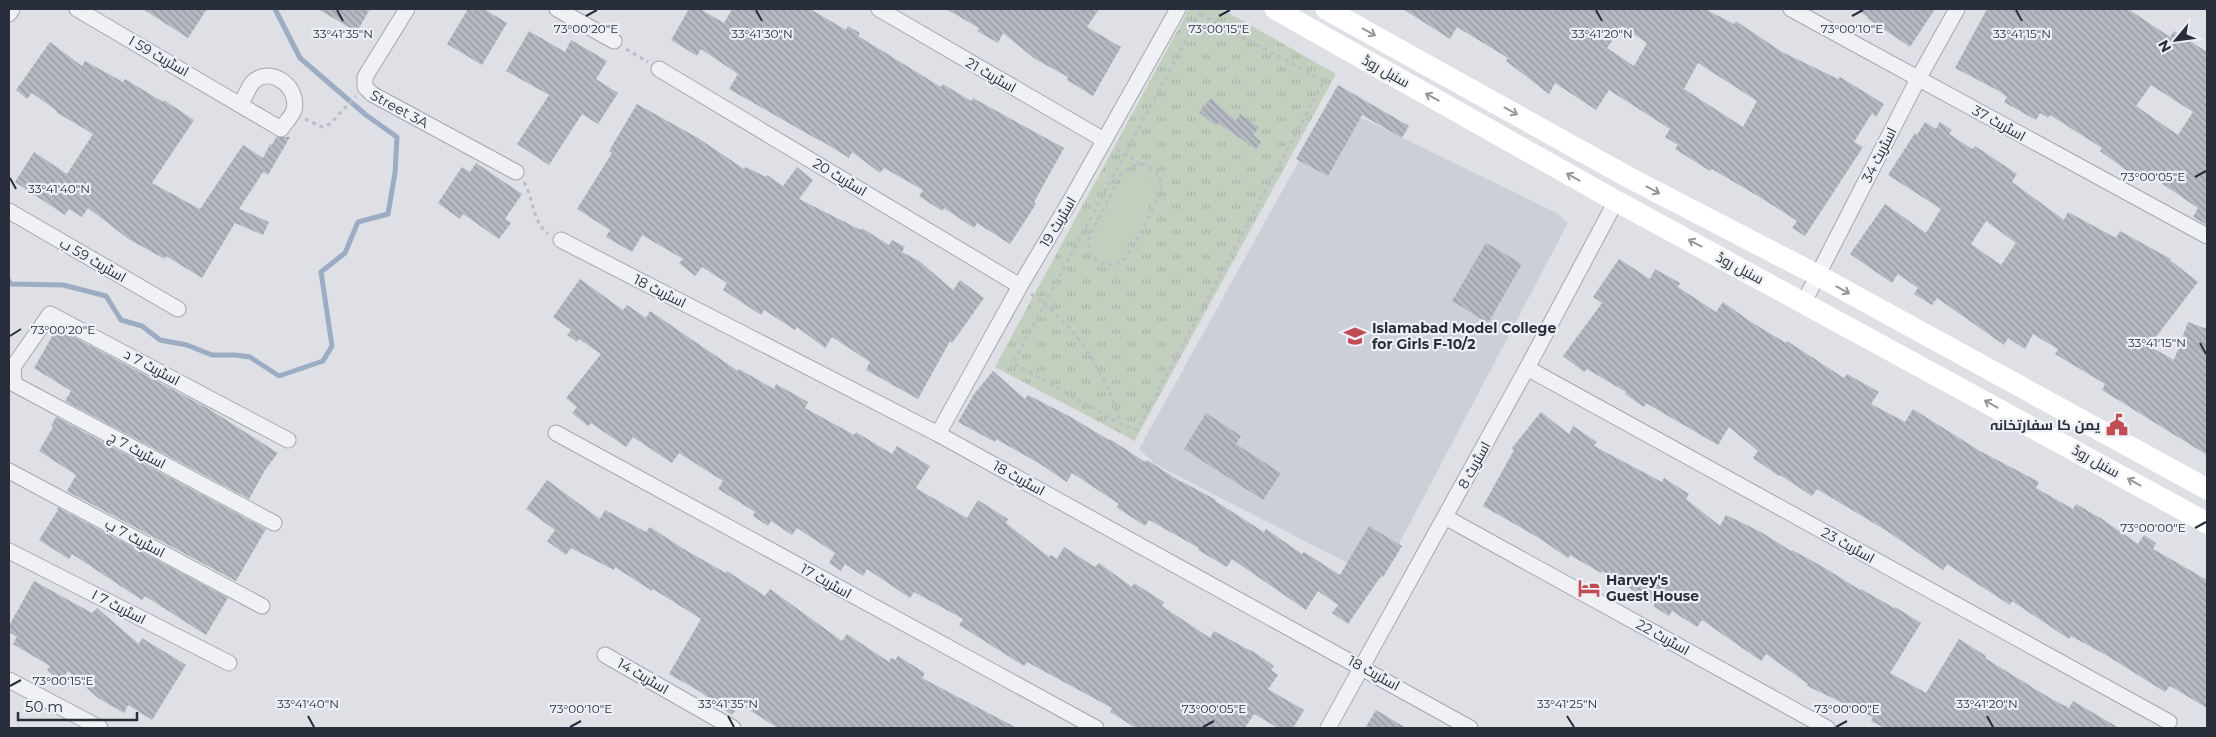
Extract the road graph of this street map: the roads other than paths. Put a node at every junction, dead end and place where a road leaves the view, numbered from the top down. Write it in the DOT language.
graph roads {
  1 [pos="12,9"];
  2 [pos="78,9"];
  3 [pos="407,9"];
  4 [pos="557,9"];
  5 [pos="879,9"];
  6 [pos="1178,9"];
  7 [pos="1326,9"];
  8 [pos="1792,9"];
  9 [pos="1957,9"];
  10 [pos="1278,10"];
  11 [pos="9,14"];
  12 [pos="614,41"];
  13 [pos="660,69"];
  14 [pos="1918,79"];
  15 [pos="241,104"];
  16 [pos="1104,140"];
  17 [pos="516,172"];
  18 [pos="1616,201"];
  19 [pos="9,211"];
  20 [pos="2207,236"];
  21 [pos="561,240"];
  22 [pos="1818,275"];
  23 [pos="1020,286"];
  24 [pos="1804,302"];
  25 [pos="178,309"];
  26 [pos="11,367"];
  27 [pos="1527,368"];
  28 [pos="556,433"];
  29 [pos="938,434"];
  30 [pos="288,440"];
  31 [pos="9,471"];
  32 [pos="2177,473"];
  33 [pos="2207,489"];
  34 [pos="2164,499"];
  35 [pos="1446,517"];
  36 [pos="2207,522"];
  37 [pos="274,523"];
  38 [pos="9,551"];
  39 [pos="262,606"];
  40 [pos="605,655"];
  41 [pos="229,663"];
  42 [pos="1362,667"];
  43 [pos="9,680"];
  44 [pos="2169,722"];
  45 [pos="100,728"];
  46 [pos="732,728"];
  47 [pos="1096,728"];
  48 [pos="1328,728"];
  49 [pos="1470,728"];
  50 [pos="1828,728"];
  1 -- 11 [label="street"];
  2 -- 15 [label="street, اسٹریٹ 59 ا"];
  3 -- 17 [label="street, Street 3A"];
  4 -- 12 [label="street"];
  5 -- 16 [label="street, اسٹریٹ 21"];
  6 -- 16 [label="street, اسٹریٹ 19"];
  7 -- 22 [label="street, سنبل روڈ, one-way"];
  8 -- 14 [label="street, اسٹریٹ 37"];
  9 -- 14 [label="street, اسٹریٹ 34"];
  18 -- 10 [label="street, سنبل روڈ, one-way"];
  13 -- 23 [label="street, اسٹریٹ 20"];
  14 -- 20 [label="street, اسٹریٹ 37"];
  14 -- 22 [label="street, اسٹریٹ 34"];
  15 -- 15 [label="street, اسٹریٹ 59 ا"];
  16 -- 23 [label="street, اسٹریٹ 19"];
  24 -- 18 [label="street, سنبل روڈ, one-way"];
  18 -- 27 [label="street, اسٹریٹ 8"];
  19 -- 25 [label="street, اسٹریٹ 59 ب"];
  21 -- 29 [label="street, اسٹریٹ 18"];
  22 -- 24 [label="street, اسٹریٹ 34"];
  22 -- 32 [label="street, سنبل روڈ, one-way"];
  23 -- 29 [label="street, اسٹریٹ 19"];
  34 -- 24 [label="street, سنبل روڈ, one-way"];
  26 -- 30 [label="street, اسٹریٹ 7 د"];
  26 -- 37 [label="street, اسٹریٹ 7 ج"];
  27 -- 35 [label="street, اسٹریٹ 8"];
  27 -- 44 [label="street, اسٹریٹ 23"];
  28 -- 47 [label="street, اسٹریٹ 17"];
  29 -- 42 [label="street, اسٹریٹ 18"];
  31 -- 39 [label="street, اسٹریٹ 7 ب"];
  32 -- 33 [label="street, سنبل روڈ"];
  32 -- 34 [label="street"];
  34 -- 36 [label="street, سنبل روڈ"];
  35 -- 42 [label="street, اسٹریٹ 8"];
  35 -- 50 [label="street, اسٹریٹ 22"];
  38 -- 41 [label="street, اسٹریٹ 7 ا"];
  40 -- 46 [label="street, اسٹریٹ 14"];
  42 -- 48 [label="street, اسٹریٹ 8"];
  42 -- 49 [label="street, اسٹریٹ 18"];
  43 -- 45 [label="street"];
}
